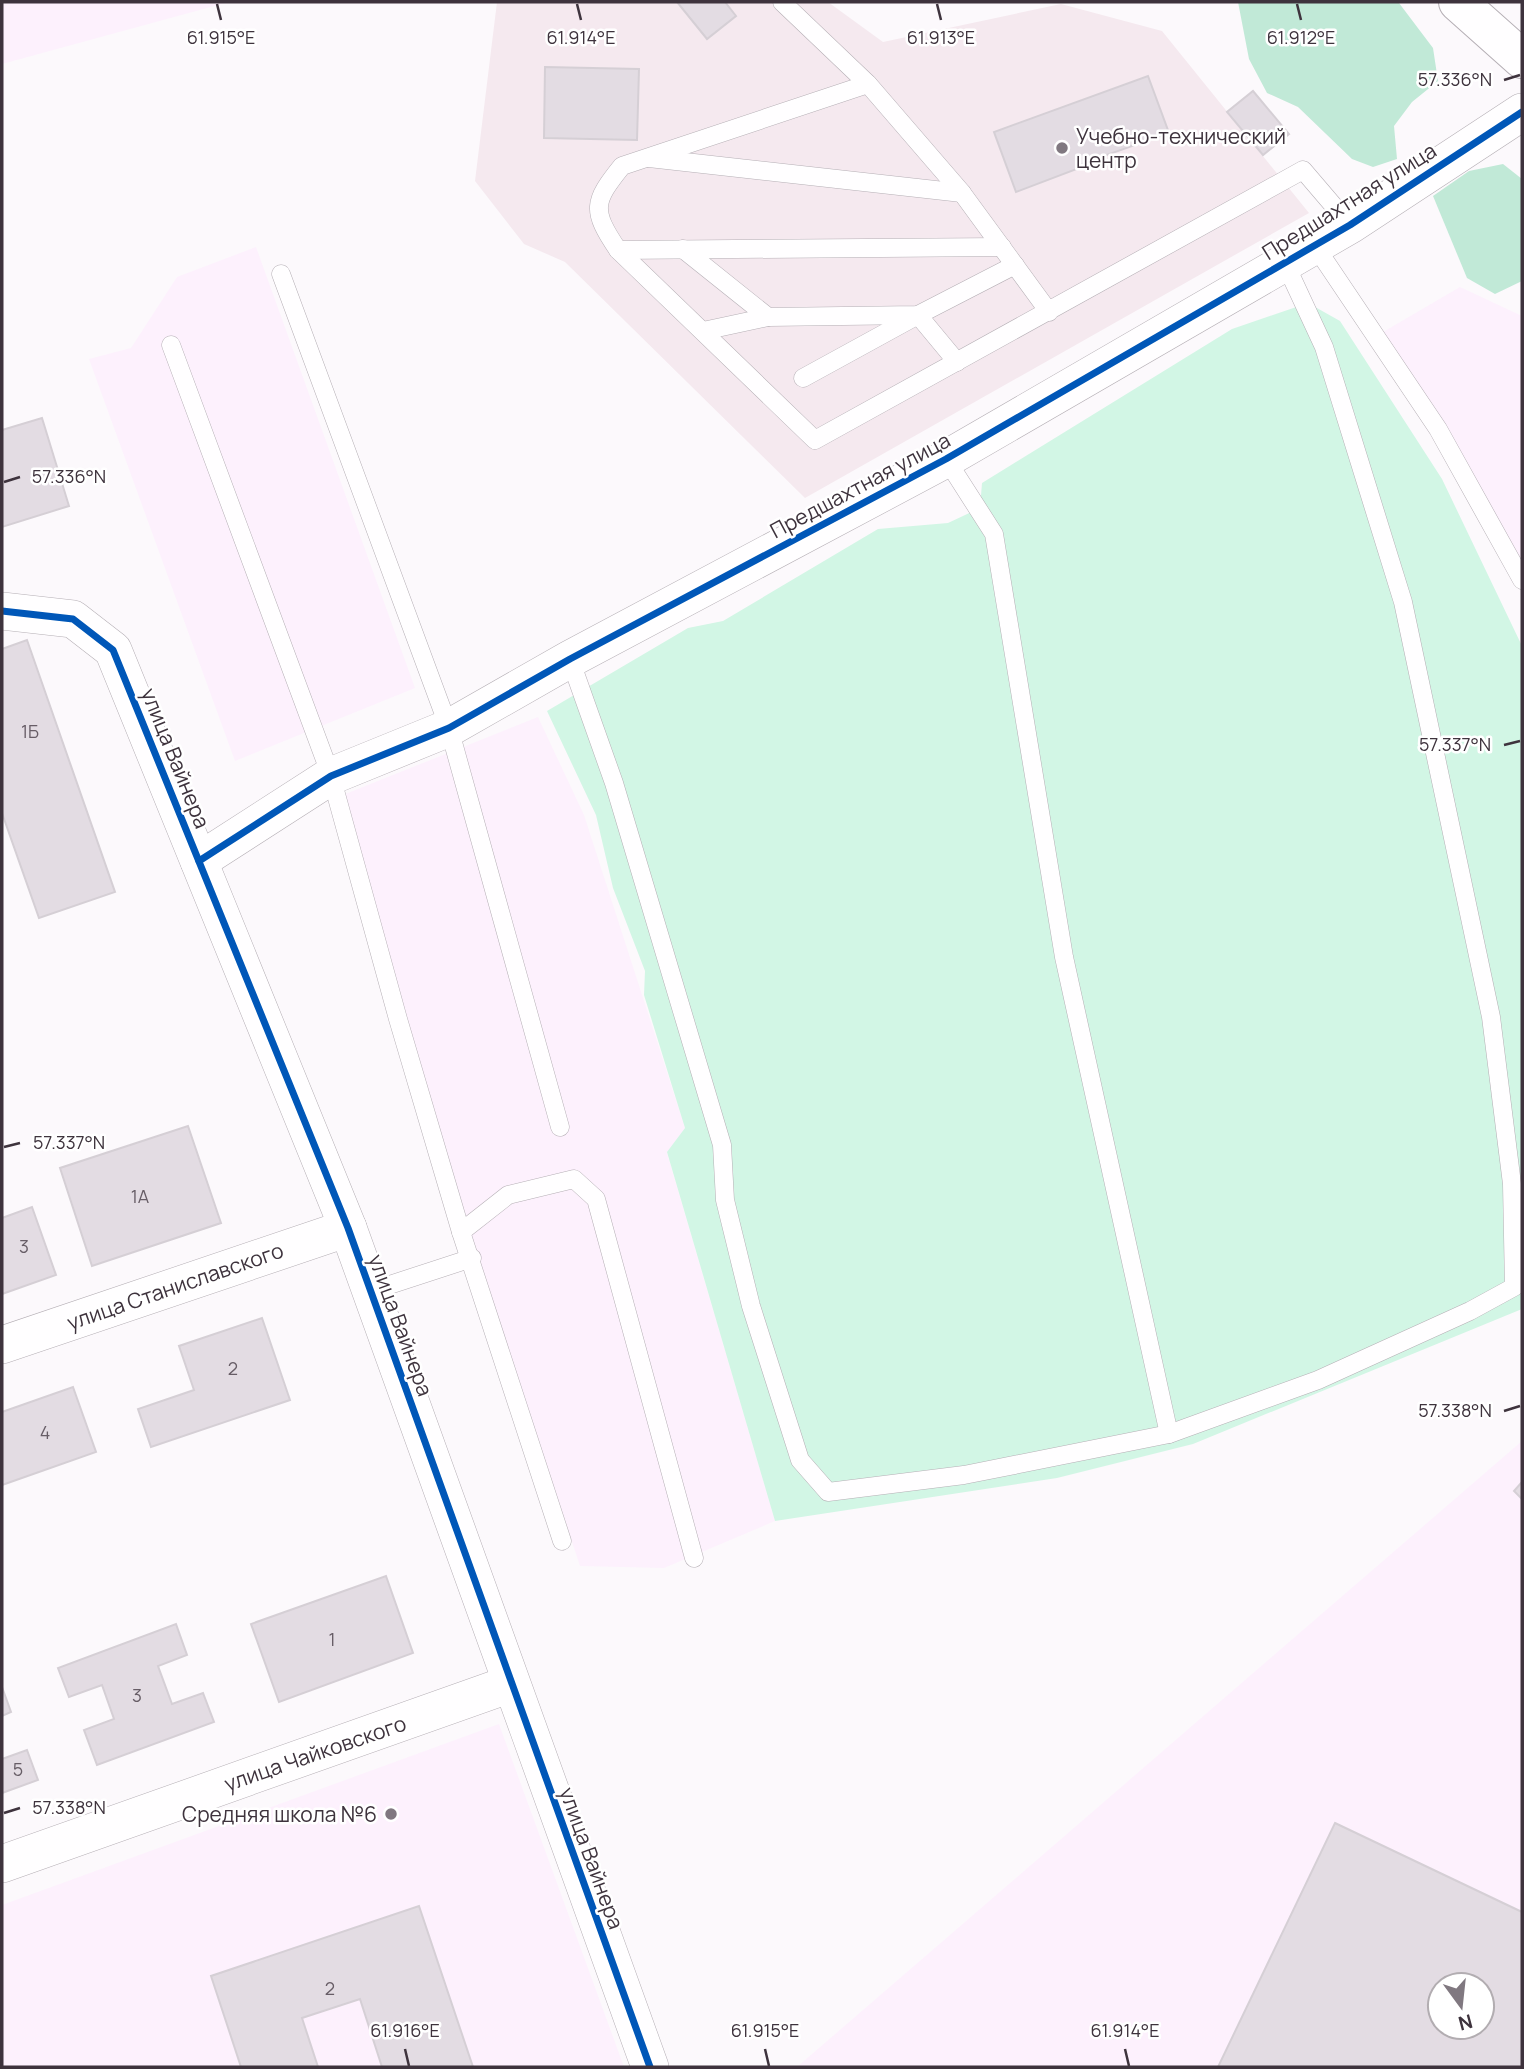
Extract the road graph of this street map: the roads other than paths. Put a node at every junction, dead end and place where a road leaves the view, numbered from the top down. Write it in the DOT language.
graph roads {
  1 [pos="782,2"];
  2 [pos="1458,2"];
  3 [pos="1522,59"];
  4 [pos="868,84"];
  5 [pos="1522,112"];
  6 [pos="645,157"];
  7 [pos="962,193"];
  8 [pos="1350,225"];
  9 [pos="1002,247"];
  10 [pos="683,249"];
  11 [pos="618,250"];
  12 [pos="1300,254"];
  13 [pos="1015,265"];
  14 [pos="281,274"];
  15 [pos="1049,312"];
  16 [pos="918,315"];
  17 [pos="768,317"];
  18 [pos="703,331"];
  19 [pos="170,345"];
  20 [pos="957,362"];
  21 [pos="803,378"];
  22 [pos="946,459"];
  23 [pos="1522,580"];
  24 [pos="2,611"];
  25 [pos="569,659"];
  26 [pos="449,728"];
  27 [pos="331,776"];
  28 [pos="199,860"];
  29 [pos="560,1127"];
  30 [pos="348,1228"];
  31 [pos="461,1232"];
  32 [pos="472,1258"];
  33 [pos="371,1291"];
  34 [pos="2,1345"];
  35 [pos="1169,1434"];
  36 [pos="562,1541"];
  37 [pos="694,1558"];
  38 [pos="510,1684"];
  39 [pos="2,1864"];
  40 [pos="650,2067"];
  1 -- 4 [label="lane"];
  2 -- 3 [label="main road"];
  4 -- 6 [label="lane"];
  4 -- 7 [label="lane"];
  5 -- 8 [label="street, Предшахтная улица"];
  6 -- 7 [label="lane"];
  6 -- 11 [label="lane"];
  7 -- 9 [label="lane"];
  8 -- 12 [label="street, Предшахтная улица"];
  8 -- 15 [label="lane"];
  9 -- 10 [label="lane"];
  9 -- 13 [label="lane"];
  10 -- 11 [label="lane"];
  10 -- 17 [label="lane"];
  11 -- 18 [label="lane"];
  12 -- 22 [label="street, Предшахтная улица"];
  12 -- 23 [label="lane"];
  12 -- 35 [label="lane"];
  13 -- 15 [label="lane"];
  13 -- 16 [label="lane"];
  14 -- 26 [label="lane"];
  15 -- 20 [label="lane"];
  16 -- 17 [label="lane"];
  16 -- 20 [label="lane"];
  16 -- 21 [label="lane"];
  17 -- 18 [label="lane"];
  18 -- 20 [label="lane"];
  19 -- 27 [label="lane"];
  22 -- 25 [label="street, Предшахтная улица"];
  22 -- 35 [label="lane"];
  24 -- 28 [label="street, улица Вайнера"];
  25 -- 26 [label="street, Предшахтная улица"];
  25 -- 35 [label="lane"];
  26 -- 27 [label="street, Предшахтная улица"];
  26 -- 29 [label="lane"];
  27 -- 28 [label="street, Предшахтная улица"];
  27 -- 31 [label="lane"];
  28 -- 30 [label="street, улица Вайнера"];
  30 -- 33 [label="street, улица Вайнера"];
  30 -- 34 [label="street, улица Станиславского"];
  31 -- 32 [label="lane"];
  31 -- 37 [label="lane"];
  32 -- 33 [label="lane"];
  32 -- 36 [label="lane"];
  33 -- 38 [label="street, улица Вайнера"];
  38 -- 39 [label="street, улица Чайковского"];
  38 -- 40 [label="street, улица Вайнера"];
}
